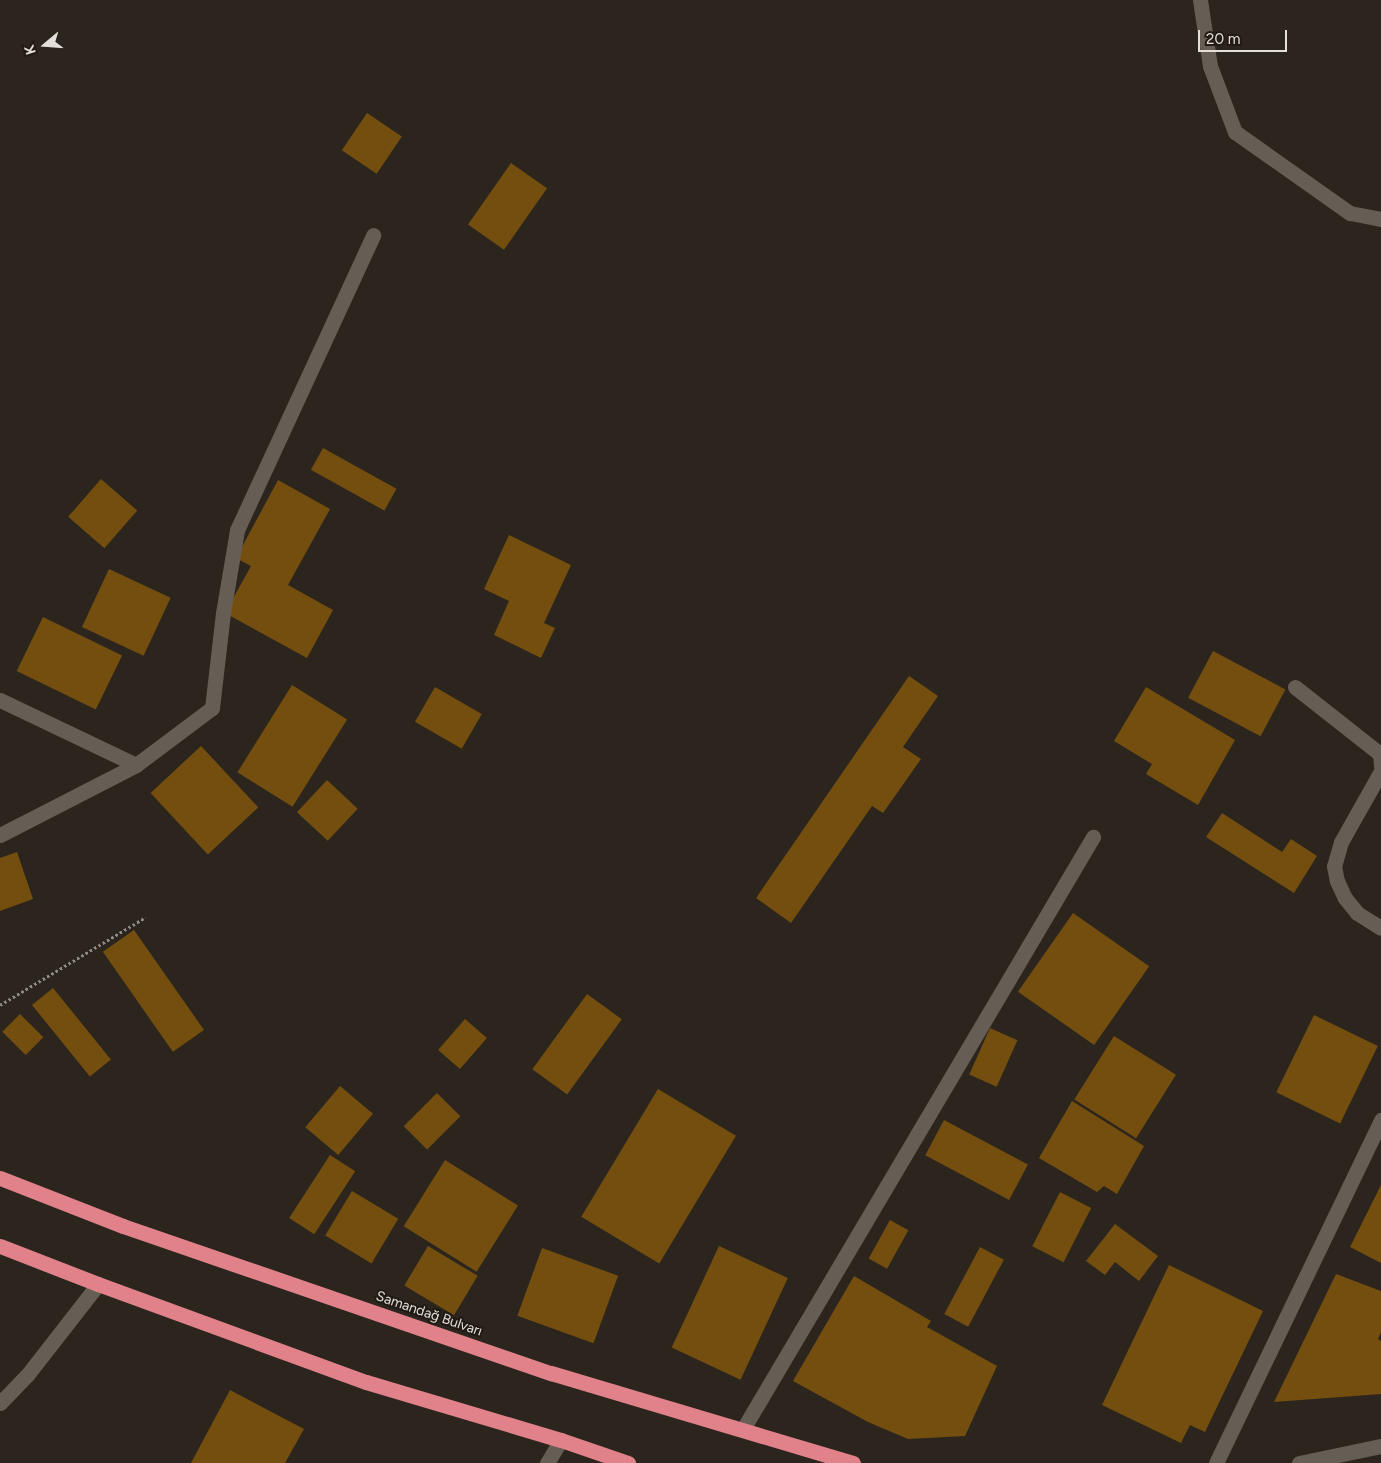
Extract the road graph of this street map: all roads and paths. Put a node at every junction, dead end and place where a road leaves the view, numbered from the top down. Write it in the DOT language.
graph roads {
  1 [pos="1200,0"];
  2 [pos="1381,219"];
  3 [pos="373,235"];
  4 [pos="1295,687"];
  5 [pos="0,700"];
  6 [pos="136,765"];
  7 [pos="1381,766"];
  8 [pos="1381,771"];
  9 [pos="0,835"];
  10 [pos="1093,837"];
  11 [pos="146,917"];
  12 [pos="1381,928"];
  13 [pos="0,1004"];
  14 [pos="1381,1120"];
  15 [pos="0,1178"];
  16 [pos="0,1246"];
  17 [pos="98,1284"];
  18 [pos="0,1402"];
  19 [pos="743,1429"];
  20 [pos="561,1440"];
  21 [pos="1381,1446"];
  22 [pos="547,1463"];
  23 [pos="628,1463"];
  24 [pos="853,1463"];
  25 [pos="1216,1463"];
  26 [pos="1299,1463"];
  1 -- 2 [label="street"];
  3 -- 6 [label="street"];
  4 -- 7 [label="street"];
  5 -- 6 [label="street"];
  6 -- 9 [label="street"];
  8 -- 12 [label="street"];
  10 -- 19 [label="street"];
  11 -- 13 [label="path"];
  14 -- 25 [label="street"];
  15 -- 19 [label="highway, Samandağ Bulvarı"];
  16 -- 17 [label="highway"];
  17 -- 18 [label="street"];
  17 -- 20 [label="highway"];
  19 -- 24 [label="highway, Samandağ Bulvarı"];
  20 -- 22 [label="street"];
  20 -- 23 [label="highway"];
  21 -- 26 [label="street"];
}
